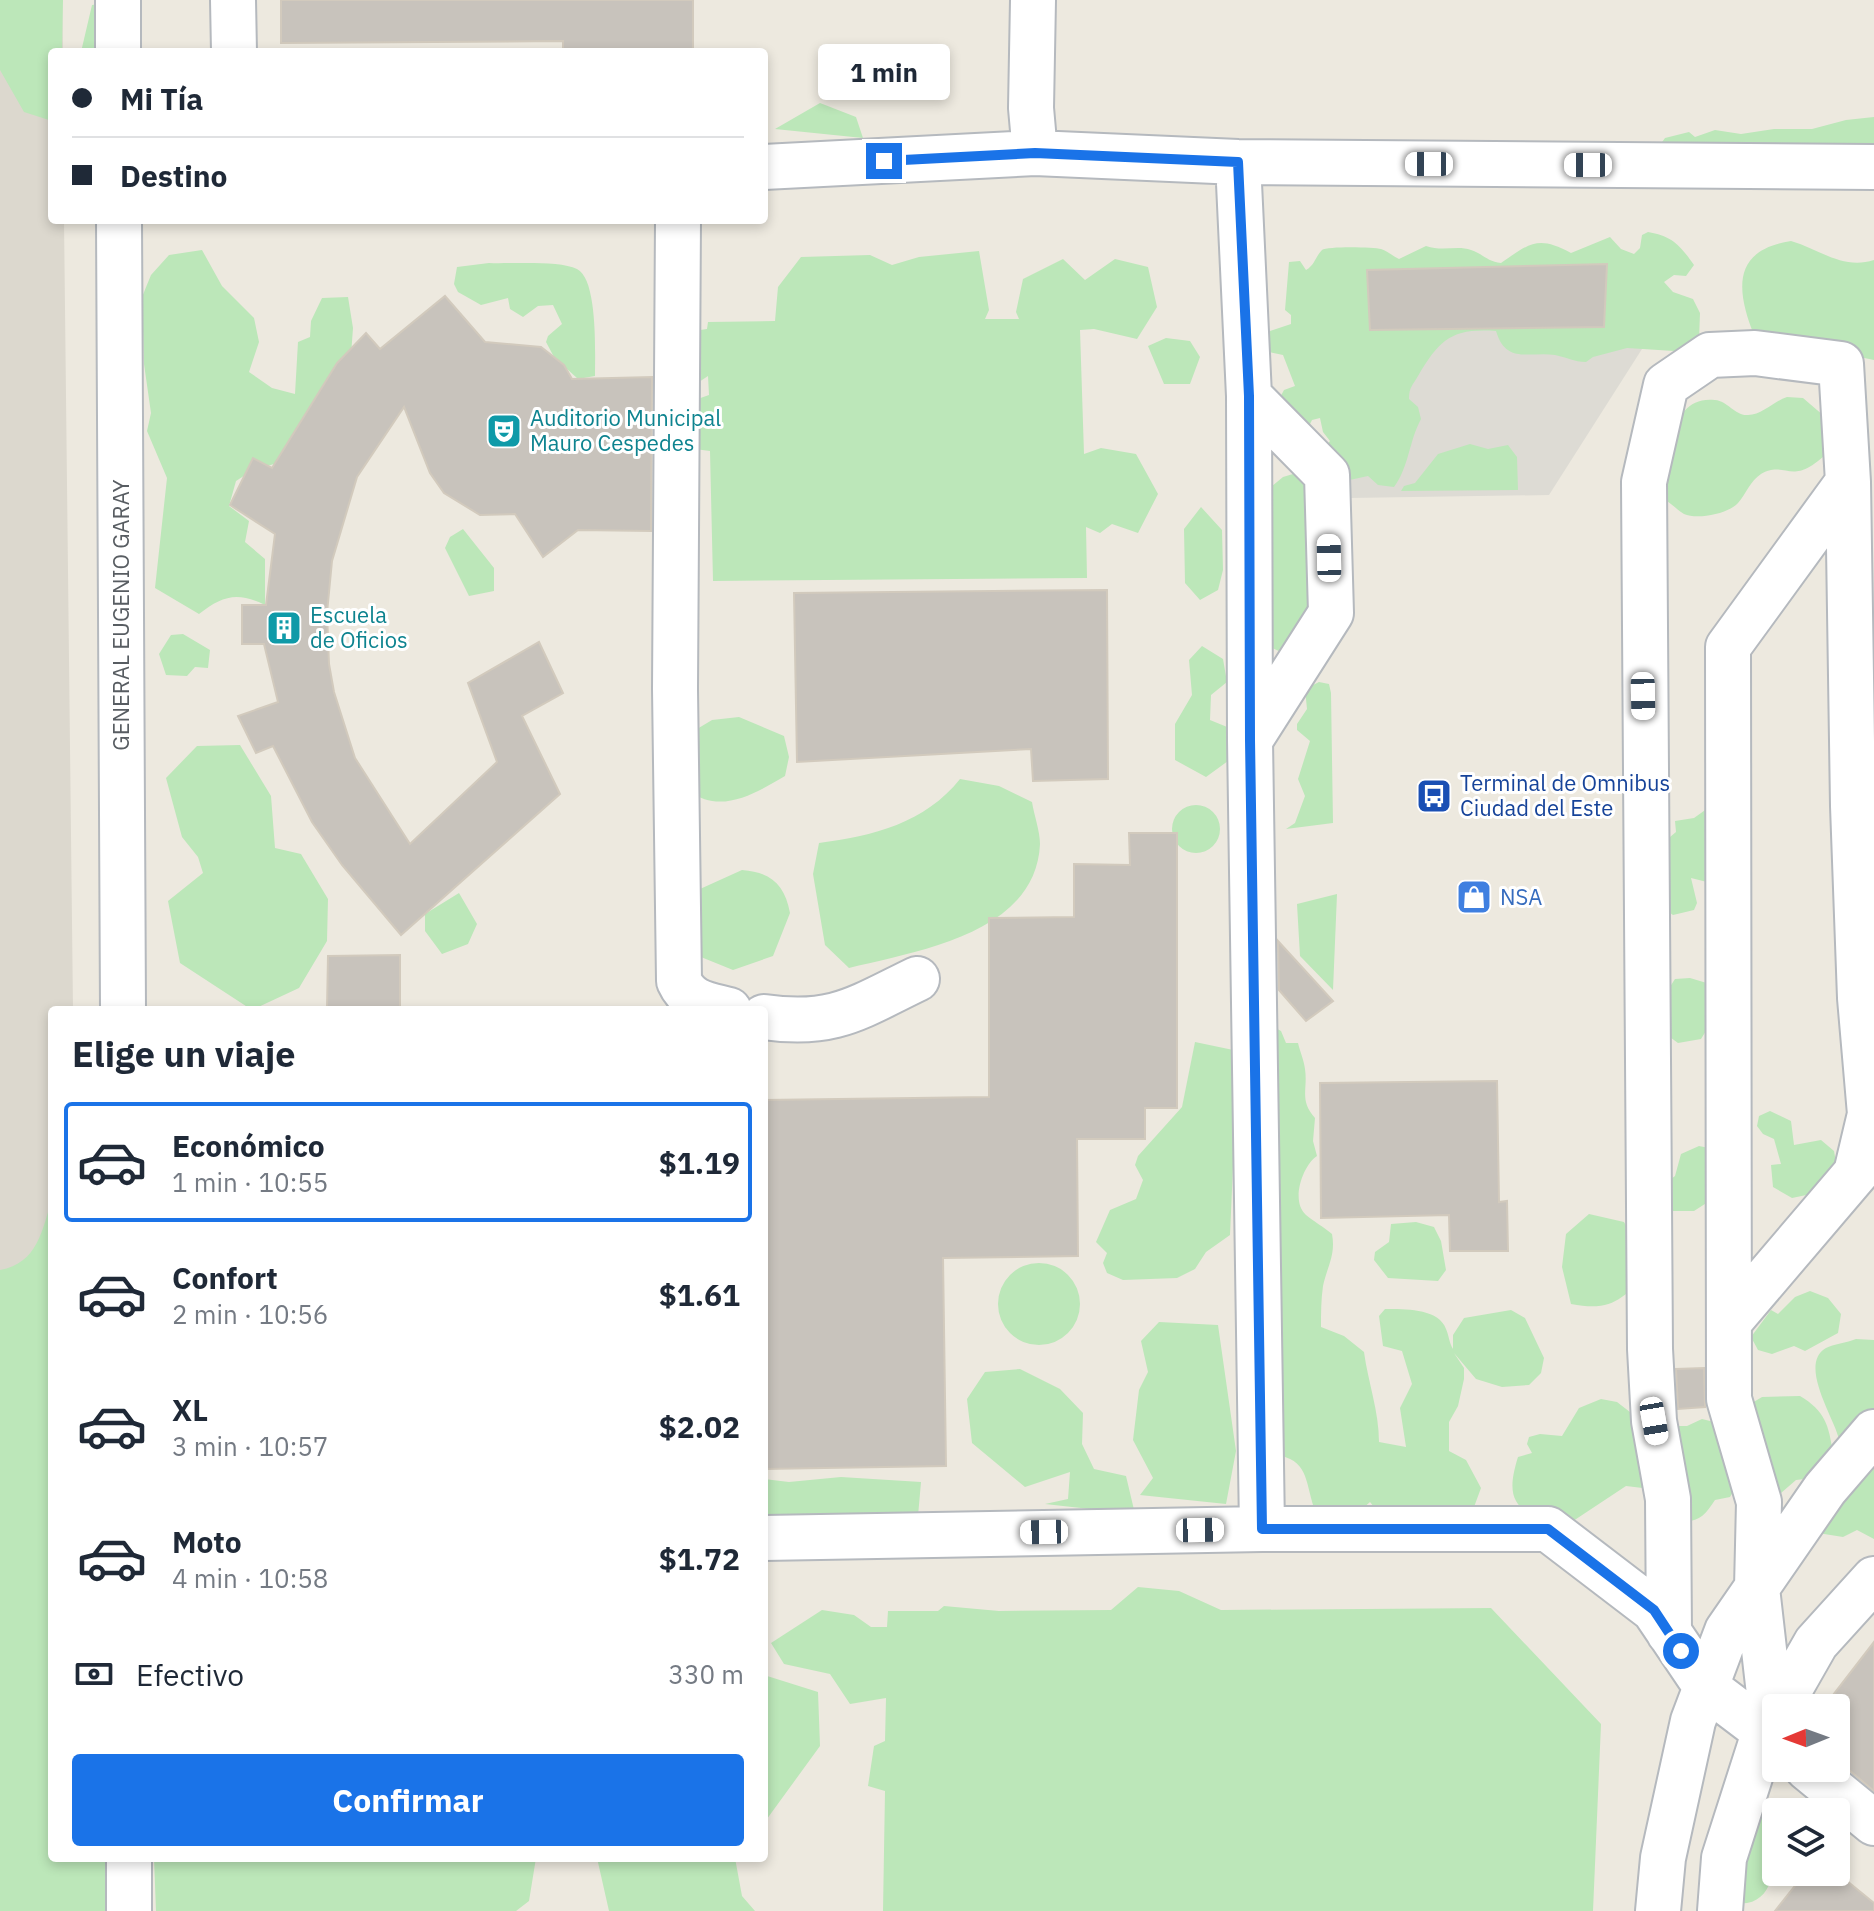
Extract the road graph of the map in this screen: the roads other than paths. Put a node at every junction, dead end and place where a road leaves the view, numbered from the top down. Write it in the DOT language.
graph roads {
  1 [pos="118,0"];
  2 [pos="233,0"];
  3 [pos="1033,0"];
  4 [pos="118,48"];
  5 [pos="234,48"];
  6 [pos="1035,153"];
  7 [pos="1238,162"];
  8 [pos="768,167"];
  9 [pos="1874,167"];
  10 [pos="119,224"];
  11 [pos="678,224"];
  12 [pos="1858,367"];
  13 [pos="1249,396"];
  14 [pos="1848,482"];
  15 [pos="1250,740"];
  16 [pos="1863,794"];
  17 [pos="917,979"];
  18 [pos="123,1006"];
  19 [pos="714,1006"];
  20 [pos="768,1018"];
  21 [pos="1729,1322"];
  22 [pos="1874,1432"];
  23 [pos="1262,1529"];
  24 [pos="768,1538"];
  25 [pos="1874,1579"];
  26 [pos="1757,1588"];
  27 [pos="1669,1633"];
  28 [pos="1706,1687"];
  29 [pos="1770,1694"];
  30 [pos="1789,1694"];
  31 [pos="1762,1716"];
  32 [pos="1762,1755"];
  33 [pos="1824,1782"];
  34 [pos="1874,1823"];
  35 [pos="129,1862"];
  36 [pos="129,1911"];
  37 [pos="1658,1911"];
  38 [pos="1720,1911"];
  1 -- 4 [label="street"];
  2 -- 5 [label="street"];
  3 -- 6 [label="street"];
  6 -- 7 [label="street"];
  6 -- 8 [label="street"];
  7 -- 9 [label="street"];
  7 -- 13 [label="street"];
  10 -- 18 [label="street, GENERAL EUGENIO GARAY"];
  11 -- 19 [label="street"];
  12 -- 14 [label="street"];
  12 -- 27 [label="street"];
  13 -- 15 [label="street"];
  13 -- 15 [label="street"];
  14 -- 16 [label="street"];
  14 -- 21 [label="street"];
  15 -- 23 [label="street"];
  16 -- 21 [label="street"];
  17 -- 20 [label="street"];
  21 -- 26 [label="street"];
  22 -- 26 [label="street"];
  23 -- 24 [label="street"];
  23 -- 27 [label="street"];
  25 -- 30 [label="street"];
  26 -- 28 [label="street"];
  26 -- 29 [label="street"];
  27 -- 28 [label="street"];
  28 -- 31 [label="street"];
  28 -- 37 [label="street"];
  32 -- 38 [label="street"];
  33 -- 34 [label="street"];
  35 -- 36 [label="street"];
}
